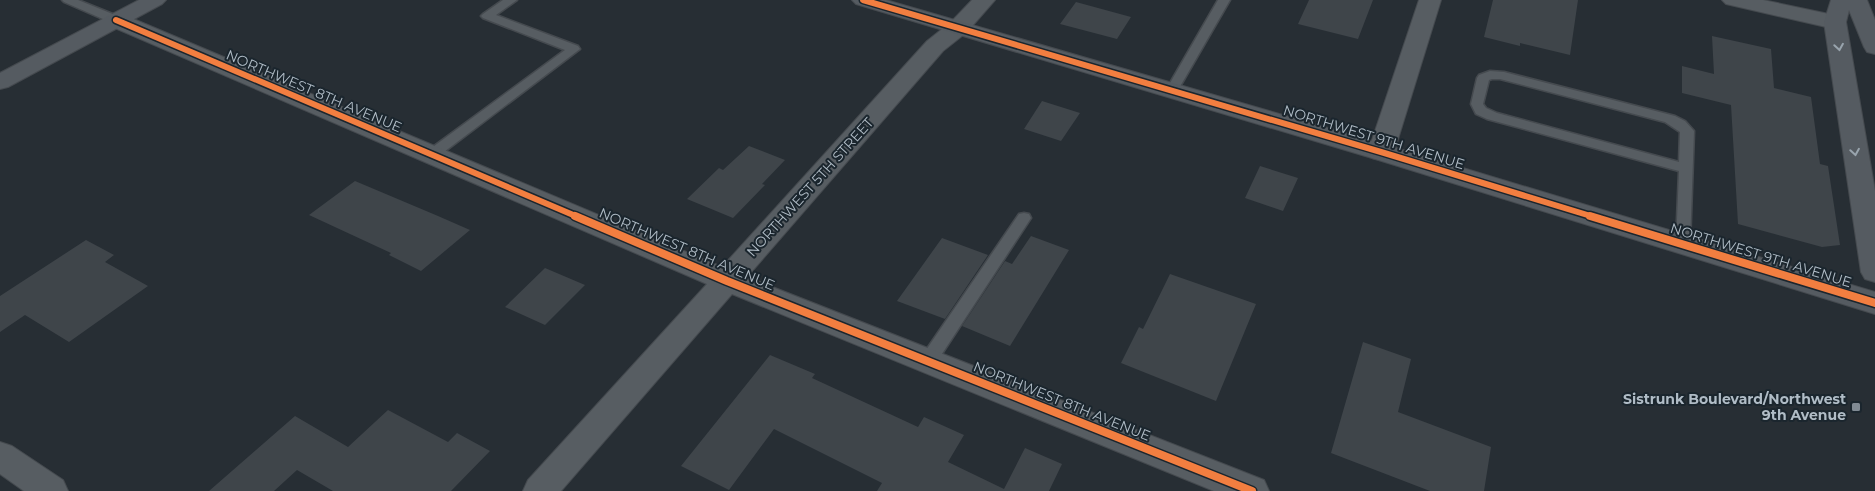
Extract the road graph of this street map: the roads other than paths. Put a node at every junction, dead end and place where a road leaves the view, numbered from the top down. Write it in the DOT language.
graph roads {
  1 [pos="68,0"];
  2 [pos="155,0"];
  3 [pos="511,0"];
  4 [pos="864,0"];
  5 [pos="984,0"];
  6 [pos="1224,0"];
  7 [pos="1430,0"];
  8 [pos="1733,0"];
  9 [pos="1842,0"];
  10 [pos="1856,0"];
  11 [pos="116,20"];
  12 [pos="1835,22"];
  13 [pos="959,27"];
  14 [pos="1875,47"];
  15 [pos="0,82"];
  16 [pos="1172,90"];
  17 [pos="1381,152"];
  18 [pos="431,155"];
  19 [pos="1686,168"];
  20 [pos="1024,218"];
  21 [pos="1683,244"];
  22 [pos="1875,272"];
  23 [pos="727,280"];
  24 [pos="1875,303"];
  25 [pos="928,361"];
  26 [pos="0,456"];
  27 [pos="51,491"];
  28 [pos="540,491"];
  29 [pos="1252,491"];
  1 -- 11 [label="lane"];
  2 -- 11 [label="main road"];
  3 -- 18 [label="lane"];
  4 -- 13 [label="main road, NORTHWEST 9TH AVENUE"];
  5 -- 13 [label="street, NORTHWEST 5TH STREET"];
  6 -- 16 [label="lane"];
  7 -- 17 [label="street"];
  8 -- 12 [label="street"];
  9 -- 12 [label="main road"];
  10 -- 14 [label="main road"];
  11 -- 15 [label="main road"];
  11 -- 18 [label="street, NORTHWEST 8TH AVENUE"];
  12 -- 22 [label="main road, one-way"];
  13 -- 16 [label="main road, NORTHWEST 9TH AVENUE"];
  13 -- 23 [label="street, NORTHWEST 5TH STREET"];
  16 -- 17 [label="main road, NORTHWEST 9TH AVENUE"];
  17 -- 21 [label="main road, NORTHWEST 9TH AVENUE"];
  18 -- 23 [label="street, NORTHWEST 8TH AVENUE"];
  19 -- 19 [label="lane"];
  19 -- 21 [label="lane"];
  20 -- 25 [label="lane"];
  21 -- 24 [label="main road, NORTHWEST 9TH AVENUE"];
  23 -- 25 [label="street, NORTHWEST 8TH AVENUE"];
  23 -- 28 [label="street, NORTHWEST 5TH STREET"];
  25 -- 29 [label="street, NORTHWEST 8TH AVENUE"];
  26 -- 27 [label="street"];
}
